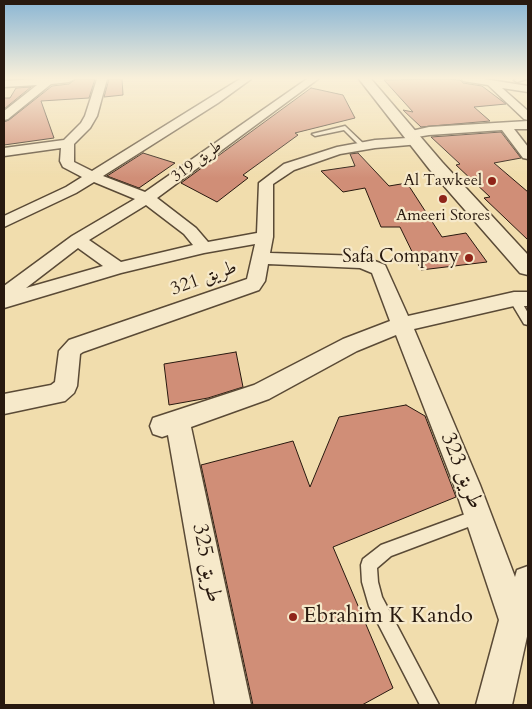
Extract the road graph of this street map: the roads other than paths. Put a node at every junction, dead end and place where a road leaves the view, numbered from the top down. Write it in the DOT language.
graph roads {
  1 [pos="92,112"];
  2 [pos="196,112"];
  3 [pos="267,112"];
  4 [pos="392,112"];
  5 [pos="528,125"];
  6 [pos="505,126"];
  7 [pos="315,134"];
  8 [pos="414,138"];
  9 [pos="68,143"];
  10 [pos="363,146"];
  11 [pos="4,152"];
  12 [pos="528,155"];
  13 [pos="91,176"];
  14 [pos="147,198"];
  15 [pos="4,222"];
  16 [pos="265,237"];
  17 [pos="78,240"];
  18 [pos="204,248"];
  19 [pos="261,258"];
  20 [pos="118,268"];
  21 [pos="528,268"];
  22 [pos="4,295"];
  23 [pos="521,299"];
  24 [pos="4,301"];
  25 [pos="528,321"];
  26 [pos="401,325"];
  27 [pos="4,404"];
  28 [pos="478,516"];
  29 [pos="528,581"];
  30 [pos="515,620"];
  31 [pos="233,705"];
  32 [pos="430,705"];
  33 [pos="494,705"];
  1 -- 9 [label="street"];
  2 -- 13 [label="street"];
  3 -- 14 [label="street, طريق 319"];
  4 -- 8 [label="street"];
  5 -- 6 [label="street, طريق 321"];
  6 -- 8 [label="street, طريق 321"];
  6 -- 12 [label="street"];
  7 -- 10 [label="lane"];
  8 -- 10 [label="street, طريق 321"];
  8 -- 21 [label="street"];
  9 -- 11 [label="street"];
  9 -- 13 [label="street"];
  10 -- 16 [label="street, طريق 321"];
  13 -- 14 [label="street"];
  13 -- 15 [label="street"];
  14 -- 17 [label="street, طريق 319"];
  14 -- 18 [label="street"];
  16 -- 18 [label="street"];
  16 -- 19 [label="street, طريق 321"];
  17 -- 20 [label="street"];
  17 -- 22 [label="street, طريق 319"];
  18 -- 20 [label="street"];
  19 -- 26 [label="street, طريق 323"];
  19 -- 27 [label="street, طريق 321"];
  20 -- 24 [label="street"];
  23 -- 25 [label="lane"];
  23 -- 26 [label="street"];
  26 -- 28 [label="street, طريق 323"];
  26 -- 31 [label="street, طريق 325"];
  28 -- 30 [label="street, طريق 323"];
  28 -- 32 [label="lane"];
  29 -- 30 [label="street"];
  30 -- 33 [label="street"];
}
